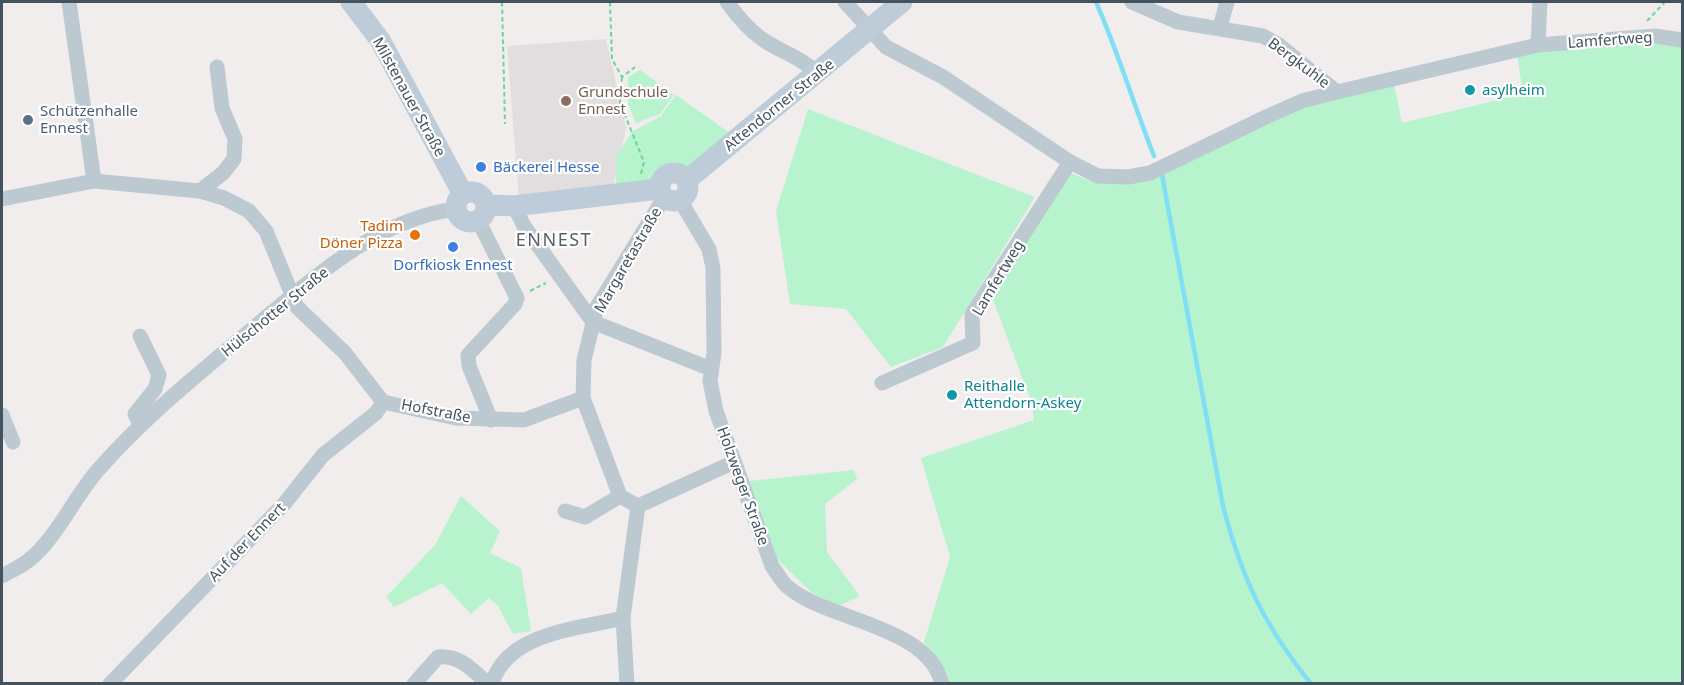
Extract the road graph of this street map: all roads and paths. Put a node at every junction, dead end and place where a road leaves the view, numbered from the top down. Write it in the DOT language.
graph roads {
  1 [pos="69,2"];
  2 [pos="351,2"];
  3 [pos="502,2"];
  4 [pos="610,2"];
  5 [pos="727,2"];
  6 [pos="845,2"];
  7 [pos="902,2"];
  8 [pos="1132,2"];
  9 [pos="1227,2"];
  10 [pos="1540,2"];
  11 [pos="1665,2"];
  12 [pos="1220,27"];
  13 [pos="870,29"];
  14 [pos="1633,37"];
  15 [pos="1683,40"];
  16 [pos="1538,45"];
  17 [pos="217,67"];
  18 [pos="635,68"];
  19 [pos="818,74"];
  20 [pos="622,77"];
  21 [pos="1337,92"];
  22 [pos="505,124"];
  23 [pos="1070,162"];
  24 [pos="94,181"];
  25 [pos="200,191"];
  26 [pos="635,192"];
  27 [pos="668,196"];
  28 [pos="2,199"];
  29 [pos="460,202"];
  30 [pos="514,206"];
  31 [pos="482,212"];
  32 [pos="561,275"];
  33 [pos="292,297"];
  34 [pos="517,298"];
  35 [pos="593,322"];
  36 [pos="140,336"];
  37 [pos="711,369"];
  38 [pos="882,383"];
  39 [pos="583,398"];
  40 [pos="383,402"];
  41 [pos="2,415"];
  42 [pos="491,420"];
  43 [pos="140,425"];
  44 [pos="13,442"];
  45 [pos="734,462"];
  46 [pos="620,496"];
  47 [pos="638,506"];
  48 [pos="565,511"];
  49 [pos="2,576"];
  50 [pos="623,618"];
  51 [pos="110,684"];
  52 [pos="414,684"];
  53 [pos="490,684"];
  54 [pos="627,684"];
  55 [pos="942,684"];
  1 -- 24 [label="street"];
  2 -- 29 [label="street, Milstenauer Straße"];
  3 -- 22 [label="path"];
  4 -- 20 [label="path"];
  5 -- 19 [label="street"];
  6 -- 13 [label="street"];
  7 -- 13 [label="street, Attendorner Straße"];
  8 -- 12 [label="street, Bergkuhle"];
  9 -- 12 [label="street"];
  10 -- 16 [label="street"];
  11 -- 14 [label="path"];
  12 -- 21 [label="street, Bergkuhle"];
  13 -- 19 [label="street, Attendorner Straße"];
  13 -- 23 [label="street"];
  14 -- 15 [label="street, Lamfertweg"];
  14 -- 16 [label="street, Lamfertweg"];
  16 -- 21 [label="street, Bergkuhle"];
  17 -- 25 [label="street"];
  18 -- 20 [label="path"];
  19 -- 27 [label="street, Attendorner Straße"];
  20 -- 26 [label="path"];
  21 -- 23 [label="street"];
  23 -- 38 [label="street, Lamfertweg"];
  24 -- 25 [label="street, Hofstraße"];
  24 -- 28 [label="street, Hofstraße"];
  25 -- 33 [label="street, Hofstraße"];
  26 -- 27 [label="street"];
  26 -- 30 [label="street"];
  27 -- 35 [label="street, Margaretastraße"];
  27 -- 37 [label="street, Holzweger Straße"];
  29 -- 31 [label="street"];
  29 -- 33 [label="street, Hülschotter Straße"];
  30 -- 31 [label="street"];
  30 -- 32 [label="street"];
  31 -- 34 [label="street"];
  32 -- 34 [label="path"];
  32 -- 35 [label="street"];
  33 -- 40 [label="street, Hofstraße"];
  33 -- 43 [label="street, Hülschotter Straße"];
  34 -- 42 [label="street"];
  35 -- 37 [label="street"];
  35 -- 39 [label="street"];
  36 -- 43 [label="street, Hülschotter Straße"];
  37 -- 45 [label="street, Holzweger Straße"];
  39 -- 42 [label="street, Hofstraße"];
  39 -- 46 [label="street"];
  40 -- 42 [label="street, Hofstraße"];
  40 -- 51 [label="street, Auf der Ennert"];
  41 -- 44 [label="street"];
  43 -- 49 [label="street, Hülschotter Straße"];
  45 -- 47 [label="street"];
  45 -- 55 [label="street, Holzweger Straße"];
  46 -- 47 [label="street"];
  46 -- 48 [label="street"];
  47 -- 50 [label="street"];
  50 -- 53 [label="street"];
  50 -- 54 [label="street"];
  52 -- 53 [label="street"];
}
